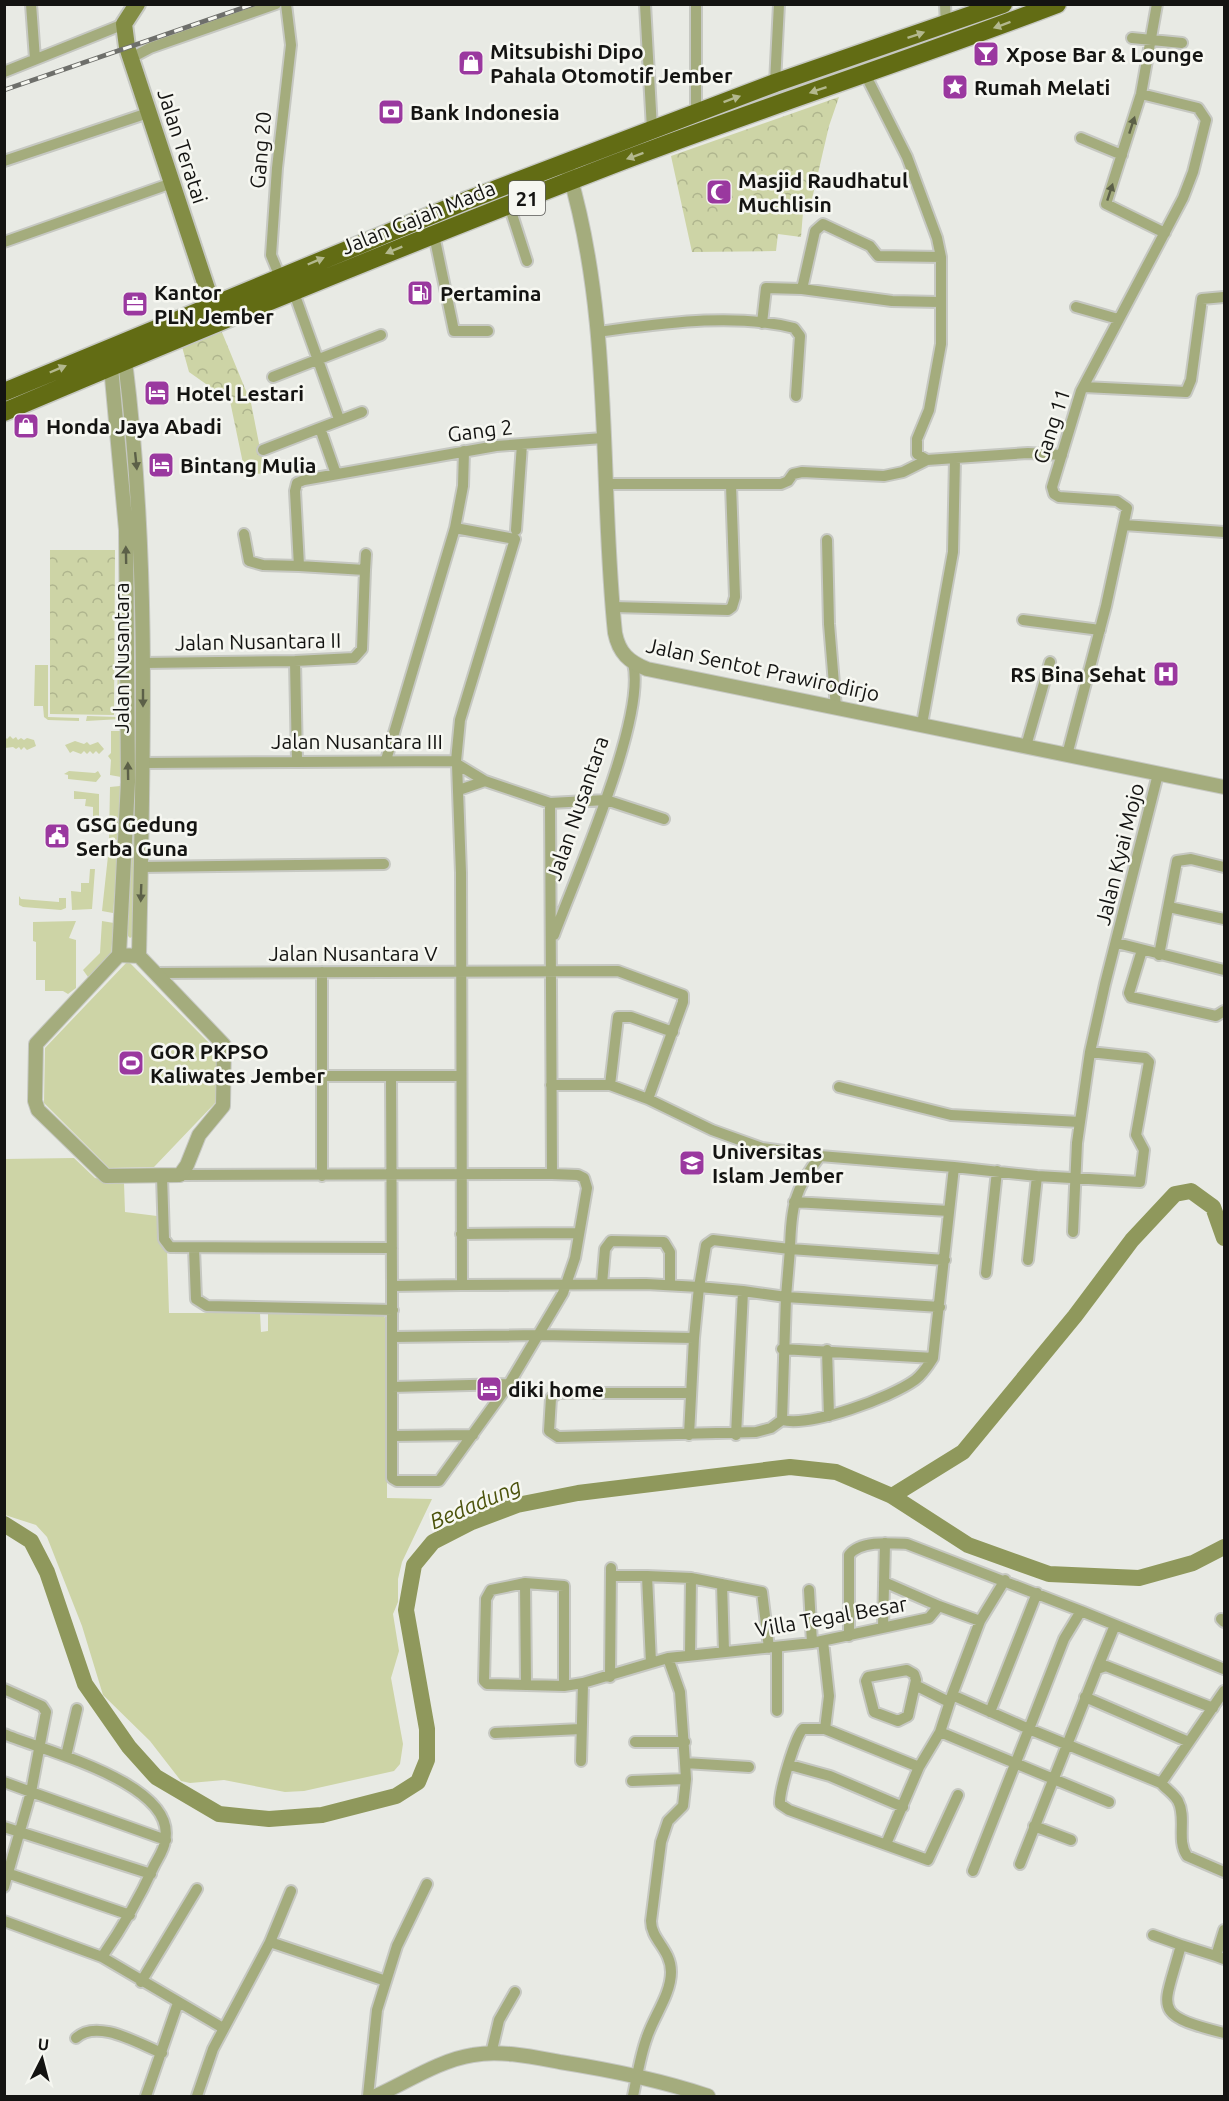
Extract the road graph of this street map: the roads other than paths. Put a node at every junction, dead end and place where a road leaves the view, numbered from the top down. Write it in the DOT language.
graph roads {
  1 [pos="30,4"];
  2 [pos="137,4"];
  3 [pos="276,4"];
  4 [pos="286,4"];
  5 [pos="645,4"];
  6 [pos="696,4"];
  7 [pos="779,4"];
  8 [pos="945,4"];
  9 [pos="1003,4"];
  10 [pos="1057,4"];
  11 [pos="1157,4"];
  12 [pos="124,24"];
  13 [pos="946,25"];
  14 [pos="1132,39"];
  15 [pos="1152,39"];
  16 [pos="1182,43"];
  17 [pos="131,58"];
  18 [pos="34,59"];
  19 [pos="4,72"];
  20 [pos="865,74"];
  21 [pos="775,83"];
  22 [pos="1141,94"];
  23 [pos="696,112"];
  24 [pos="148,113"];
  25 [pos="652,129"];
  26 [pos="1081,138"];
  27 [pos="1122,155"];
  28 [pos="4,161"];
  29 [pos="566,163"];
  30 [pos="571,181"];
  31 [pos="172,183"];
  32 [pos="509,205"];
  33 [pos="1165,233"];
  34 [pos="434,235"];
  35 [pos="5,239"];
  36 [pos="940,257"];
  37 [pos="527,261"];
  38 [pos="280,277"];
  39 [pos="802,289"];
  40 [pos="292,290"];
  41 [pos="1224,297"];
  42 [pos="939,302"];
  43 [pos="212,304"];
  44 [pos="1076,307"];
  45 [pos="1118,319"];
  46 [pos="762,323"];
  47 [pos="488,331"];
  48 [pos="597,332"];
  49 [pos="381,335"];
  50 [pos="318,359"];
  51 [pos="118,364"];
  52 [pos="273,377"];
  53 [pos="1084,387"];
  54 [pos="4,392"];
  55 [pos="796,396"];
  56 [pos="4,412"];
  57 [pos="362,412"];
  58 [pos="339,419"];
  59 [pos="320,428"];
  60 [pos="603,438"];
  61 [pos="522,444"];
  62 [pos="263,450"];
  63 [pos="464,451"];
  64 [pos="1062,455"];
  65 [pos="955,459"];
  66 [pos="927,460"];
  67 [pos="336,474"];
  68 [pos="606,484"];
  69 [pos="731,485"];
  70 [pos="1124,525"];
  71 [pos="455,528"];
  72 [pos="516,530"];
  73 [pos="1224,532"];
  74 [pos="244,534"];
  75 [pos="827,540"];
  76 [pos="366,554"];
  77 [pos="298,566"];
  78 [pos="365,570"];
  79 [pos="613,607"];
  80 [pos="1023,620"];
  81 [pos="1100,630"];
  82 [pos="295,662"];
  83 [pos="1050,662"];
  84 [pos="142,663"];
  85 [pos="633,663"];
  86 [pos="647,669"];
  87 [pos="636,687"];
  88 [pos="836,708"];
  89 [pos="922,724"];
  90 [pos="1026,746"];
  91 [pos="1067,755"];
  92 [pos="386,760"];
  93 [pos="297,761"];
  94 [pos="457,762"];
  95 [pos="143,763"];
  96 [pos="1158,774"];
  97 [pos="484,781"];
  98 [pos="1224,788"];
  99 [pos="459,790"];
  100 [pos="606,800"];
  101 [pos="550,802"];
  102 [pos="127,808"];
  103 [pos="142,808"];
  104 [pos="664,819"];
  105 [pos="384,864"];
  106 [pos="142,867"];
  107 [pos="1224,867"];
  108 [pos="1168,907"];
  109 [pos="1224,920"];
  110 [pos="551,941"];
  111 [pos="1117,944"];
  112 [pos="1142,950"];
  113 [pos="119,955"];
  114 [pos="1159,955"];
  115 [pos="139,956"];
  116 [pos="1224,970"];
  117 [pos="550,971"];
  118 [pos="322,972"];
  119 [pos="156,973"];
  120 [pos="460,973"];
  121 [pos="1224,1011"];
  122 [pos="673,1032"];
  123 [pos="1090,1053"];
  124 [pos="322,1076"];
  125 [pos="391,1076"];
  126 [pos="461,1076"];
  127 [pos="551,1085"];
  128 [pos="610,1085"];
  129 [pos="839,1088"];
  130 [pos="648,1099"];
  131 [pos="1080,1122"];
  132 [pos="820,1156"];
  133 [pos="954,1167"];
  134 [pos="997,1172"];
  135 [pos="552,1174"];
  136 [pos="180,1175"];
  137 [pos="461,1175"];
  138 [pos="162,1176"];
  139 [pos="322,1176"];
  140 [pos="391,1176"];
  141 [pos="1037,1176"];
  142 [pos="1074,1179"];
  143 [pos="794,1202"];
  144 [pos="949,1211"];
  145 [pos="1073,1232"];
  146 [pos="461,1233"];
  147 [pos="578,1233"];
  148 [pos="194,1248"];
  149 [pos="392,1248"];
  150 [pos="790,1249"];
  151 [pos="945,1260"];
  152 [pos="1028,1260"];
  153 [pos="986,1273"];
  154 [pos="602,1284"];
  155 [pos="670,1284"];
  156 [pos="462,1285"];
  157 [pos="392,1286"];
  158 [pos="566,1286"];
  159 [pos="699,1287"];
  160 [pos="742,1291"];
  161 [pos="786,1297"];
  162 [pos="940,1307"];
  163 [pos="393,1310"];
  164 [pos="540,1335"];
  165 [pos="393,1336"];
  166 [pos="694,1338"];
  167 [pos="782,1349"];
  168 [pos="827,1350"];
  169 [pos="933,1358"];
  170 [pos="509,1384"];
  171 [pos="393,1387"];
  172 [pos="691,1393"];
  173 [pos="829,1416"];
  174 [pos="782,1420"];
  175 [pos="473,1435"];
  176 [pos="689,1435"];
  177 [pos="736,1435"];
  178 [pos="393,1436"];
  179 [pos="885,1543"];
  180 [pos="647,1576"];
  181 [pos="691,1578"];
  182 [pos="1005,1580"];
  183 [pos="884,1582"];
  184 [pos="525,1583"];
  185 [pos="722,1584"];
  186 [pos="809,1590"];
  187 [pos="1037,1593"];
  188 [pos="939,1606"];
  189 [pos="1081,1611"];
  190 [pos="980,1620"];
  191 [pos="1115,1625"];
  192 [pos="883,1627"];
  193 [pos="849,1636"];
  194 [pos="817,1642"];
  195 [pos="773,1648"];
  196 [pos="724,1652"];
  197 [pos="690,1654"];
  198 [pos="668,1658"];
  199 [pos="651,1663"];
  200 [pos="1224,1669"];
  201 [pos="1097,1670"];
  202 [pos="610,1677"];
  203 [pos="583,1683"];
  204 [pos="526,1684"];
  205 [pos="915,1685"];
  206 [pos="564,1686"];
  207 [pos="4,1689"];
  208 [pos="1224,1691"];
  209 [pos="1085,1697"];
  210 [pos="950,1698"];
  211 [pos="1213,1708"];
  212 [pos="77,1710"];
  213 [pos="777,1711"];
  214 [pos="990,1712"];
  215 [pos="581,1729"];
  216 [pos="825,1729"];
  217 [pos="1029,1729"];
  218 [pos="940,1732"];
  219 [pos="495,1733"];
  220 [pos="4,1734"];
  221 [pos="635,1742"];
  222 [pos="685,1742"];
  223 [pos="1189,1742"];
  224 [pos="1065,1745"];
  225 [pos="39,1749"];
  226 [pos="66,1756"];
  227 [pos="581,1761"];
  228 [pos="685,1764"];
  229 [pos="790,1765"];
  230 [pos="1017,1765"];
  231 [pos="749,1767"];
  232 [pos="919,1767"];
  233 [pos="686,1779"];
  234 [pos="1052,1779"];
  235 [pos="632,1781"];
  236 [pos="4,1782"];
  237 [pos="1161,1783"];
  238 [pos="31,1792"];
  239 [pos="958,1795"];
  240 [pos="1108,1802"];
  241 [pos="903,1807"];
  242 [pos="1034,1826"];
  243 [pos="4,1827"];
  244 [pos="21,1833"];
  245 [pos="166,1840"];
  246 [pos="1071,1840"];
  247 [pos="886,1844"];
  248 [pos="1020,1864"];
  249 [pos="973,1872"];
  250 [pos="1224,1872"];
  251 [pos="7,1873"];
  252 [pos="150,1874"];
  253 [pos="427,1884"];
  254 [pos="4,1887"];
  255 [pos="197,1889"];
  256 [pos="291,1891"];
  257 [pos="130,1915"];
  258 [pos="4,1921"];
  259 [pos="1224,1930"];
  260 [pos="1153,1935"];
  261 [pos="270,1942"];
  262 [pos="1181,1946"];
  263 [pos="102,1958"];
  264 [pos="1220,1958"];
  265 [pos="386,1981"];
  266 [pos="141,1982"];
  267 [pos="515,1992"];
  268 [pos="178,2003"];
  269 [pos="223,2028"];
  270 [pos="1224,2033"];
  271 [pos="76,2038"];
  272 [pos="162,2053"];
  273 [pos="491,2054"];
  274 [pos="638,2076"];
  275 [pos="146,2097"];
  276 [pos="197,2097"];
  277 [pos="368,2097"];
  278 [pos="376,2097"];
  279 [pos="633,2097"];
  280 [pos="708,2097"];
  1 -- 18 [label="street"];
  2 -- 12 [label="main road"];
  3 -- 17 [label="street"];
  4 -- 38 [label="street, Gang 20"];
  5 -- 25 [label="street"];
  6 -- 23 [label="street"];
  7 -- 21 [label="street"];
  8 -- 13 [label="street"];
  9 -- 13 [label="highway, Jalan Gajah Mada / 21"];
  10 -- 20 [label="highway, Jalan Gajah Mada / 21, one-way"];
  11 -- 15 [label="street"];
  12 -- 17 [label="main road, Jalan Teratai"];
  12 -- 18 [label="street"];
  21 -- 13 [label="highway, Jalan Gajah Mada / 21, one-way"];
  14 -- 15 [label="street"];
  15 -- 16 [label="street"];
  15 -- 22 [label="street"];
  17 -- 24 [label="main road, Jalan Teratai"];
  18 -- 19 [label="street"];
  20 -- 30 [label="highway, Jalan Gajah Mada / 21, one-way"];
  20 -- 36 [label="street"];
  23 -- 21 [label="highway, Jalan Gajah Mada / 21, one-way"];
  27 -- 22 [label="street, one-way"];
  22 -- 33 [label="street, Gang 11"];
  23 -- 25 [label="highway, Jalan Gajah Mada / 21"];
  24 -- 28 [label="street"];
  24 -- 31 [label="main road, Jalan Teratai"];
  25 -- 29 [label="highway, Jalan Gajah Mada / 21"];
  26 -- 27 [label="street"];
  33 -- 27 [label="street, one-way"];
  29 -- 30 [label="street, Jalan Sentot Prawirodirjo"];
  38 -- 29 [label="highway, Jalan Gajah Mada / 21, one-way"];
  30 -- 32 [label="highway, Jalan Gajah Mada / 21"];
  30 -- 48 [label="street, Jalan Sentot Prawirodirjo"];
  31 -- 35 [label="street"];
  31 -- 43 [label="main road, Jalan Teratai"];
  32 -- 34 [label="highway, Jalan Gajah Mada / 21"];
  32 -- 37 [label="street"];
  33 -- 45 [label="street, Gang 11"];
  34 -- 40 [label="highway, Jalan Gajah Mada / 21, one-way"];
  34 -- 47 [label="street"];
  36 -- 39 [label="street"];
  36 -- 42 [label="street"];
  38 -- 43 [label="highway, Jalan Gajah Mada / 21"];
  39 -- 42 [label="street"];
  39 -- 46 [label="street"];
  40 -- 50 [label="street"];
  40 -- 51 [label="highway, Jalan Gajah Mada / 21"];
  41 -- 53 [label="street"];
  42 -- 66 [label="street"];
  54 -- 43 [label="highway, Jalan Gajah Mada / 21, one-way"];
  44 -- 45 [label="street"];
  45 -- 53 [label="street, Gang 11"];
  46 -- 48 [label="street"];
  46 -- 55 [label="street"];
  48 -- 60 [label="street, Jalan Sentot Prawirodirjo"];
  49 -- 50 [label="street"];
  50 -- 52 [label="street"];
  50 -- 58 [label="street"];
  51 -- 56 [label="highway, Jalan Gajah Mada / 21"];
  51 -- 84 [label="street, Jalan Nusantara, one-way"];
  102 -- 51 [label="street, Jalan Nusantara, one-way"];
  53 -- 64 [label="street, Gang 11"];
  57 -- 58 [label="street"];
  58 -- 59 [label="street"];
  59 -- 62 [label="street"];
  59 -- 67 [label="street"];
  60 -- 61 [label="street, Gang 2"];
  60 -- 68 [label="street, Jalan Sentot Prawirodirjo"];
  61 -- 63 [label="street, Gang 2"];
  61 -- 72 [label="street"];
  63 -- 67 [label="street, Gang 2"];
  63 -- 71 [label="street"];
  64 -- 65 [label="street"];
  64 -- 70 [label="street, Gang 11"];
  65 -- 66 [label="street"];
  65 -- 89 [label="street"];
  66 -- 69 [label="street"];
  67 -- 77 [label="street, Gang 2"];
  68 -- 69 [label="street"];
  68 -- 79 [label="street, Jalan Sentot Prawirodirjo"];
  69 -- 79 [label="street"];
  70 -- 73 [label="street"];
  70 -- 81 [label="street"];
  71 -- 92 [label="street"];
  71 -- 94 [label="street"];
  74 -- 77 [label="street"];
  75 -- 88 [label="street"];
  76 -- 78 [label="street"];
  77 -- 78 [label="street"];
  78 -- 82 [label="street, Jalan Nusantara II"];
  79 -- 85 [label="street, Jalan Sentot Prawirodirjo"];
  80 -- 81 [label="street"];
  81 -- 91 [label="street"];
  82 -- 84 [label="street, Jalan Nusantara II"];
  82 -- 93 [label="street"];
  83 -- 90 [label="street"];
  84 -- 95 [label="street, Jalan Nusantara, one-way"];
  85 -- 86 [label="street, Jalan Sentot Prawirodirjo"];
  85 -- 87 [label="street"];
  86 -- 87 [label="street"];
  86 -- 88 [label="street, Jalan Sentot Prawirodirjo"];
  87 -- 100 [label="street, Jalan Nusantara"];
  88 -- 89 [label="street, Jalan Sentot Prawirodirjo"];
  89 -- 90 [label="street, Jalan Sentot Prawirodirjo"];
  90 -- 91 [label="street, Jalan Sentot Prawirodirjo"];
  91 -- 96 [label="street, Jalan Sentot Prawirodirjo"];
  92 -- 93 [label="street, Jalan Nusantara III"];
  92 -- 94 [label="street, Jalan Nusantara III"];
  93 -- 95 [label="street, Jalan Nusantara III"];
  94 -- 97 [label="street, Jalan Nusantara III"];
  94 -- 99 [label="street"];
  95 -- 103 [label="street, Jalan Nusantara"];
  96 -- 98 [label="street, Jalan Sentot Prawirodirjo"];
  96 -- 111 [label="street, Jalan Kyai Mojo"];
  97 -- 99 [label="street"];
  97 -- 101 [label="street, Jalan Nusantara III"];
  99 -- 120 [label="street"];
  100 -- 101 [label="street, Jalan Nusantara III"];
  100 -- 104 [label="street, Jalan Nusantara III"];
  100 -- 110 [label="street, Jalan Nusantara"];
  101 -- 110 [label="street"];
  102 -- 103 [label="street"];
  102 -- 113 [label="street, Jalan Nusantara"];
  103 -- 106 [label="street, Jalan Nusantara"];
  105 -- 106 [label="street"];
  106 -- 115 [label="street, Jalan Nusantara, one-way"];
  107 -- 108 [label="street"];
  108 -- 109 [label="street"];
  108 -- 114 [label="street"];
  110 -- 117 [label="street"];
  111 -- 112 [label="street, Jalan Kyai Mojo"];
  111 -- 123 [label="street, Jalan Kyai Mojo"];
  112 -- 114 [label="street, Jalan Kyai Mojo"];
  112 -- 121 [label="street"];
  113 -- 115 [label="street"];
  113 -- 138 [label="street"];
  114 -- 116 [label="street, Jalan Kyai Mojo"];
  115 -- 119 [label="street"];
  117 -- 120 [label="street, Jalan Nusantara V"];
  117 -- 122 [label="street, Jalan Nusantara V"];
  117 -- 127 [label="street"];
  118 -- 119 [label="street, Jalan Nusantara V"];
  118 -- 120 [label="street, Jalan Nusantara V"];
  118 -- 124 [label="street"];
  119 -- 136 [label="street"];
  120 -- 126 [label="street"];
  122 -- 128 [label="street"];
  122 -- 130 [label="street"];
  123 -- 131 [label="street, Jalan Kyai Mojo"];
  123 -- 142 [label="street"];
  124 -- 125 [label="street"];
  124 -- 139 [label="street"];
  125 -- 126 [label="street"];
  125 -- 140 [label="street"];
  126 -- 137 [label="street"];
  127 -- 128 [label="street"];
  127 -- 135 [label="street"];
  128 -- 130 [label="street"];
  129 -- 131 [label="street"];
  130 -- 132 [label="street"];
  131 -- 142 [label="street, Jalan Kyai Mojo"];
  132 -- 133 [label="street"];
  132 -- 143 [label="street"];
  133 -- 134 [label="street"];
  133 -- 144 [label="street"];
  134 -- 141 [label="street"];
  134 -- 153 [label="street"];
  135 -- 137 [label="street"];
  135 -- 147 [label="street"];
  136 -- 138 [label="street"];
  136 -- 139 [label="street"];
  137 -- 140 [label="street"];
  137 -- 146 [label="street"];
  138 -- 148 [label="street"];
  139 -- 140 [label="street"];
  140 -- 149 [label="street"];
  141 -- 142 [label="street"];
  141 -- 152 [label="street"];
  142 -- 145 [label="street, Jalan Kyai Mojo"];
  143 -- 144 [label="street"];
  143 -- 150 [label="street"];
  144 -- 151 [label="street"];
  146 -- 147 [label="street"];
  146 -- 156 [label="street"];
  147 -- 158 [label="street"];
  148 -- 149 [label="street"];
  148 -- 163 [label="street"];
  149 -- 157 [label="street"];
  150 -- 151 [label="street"];
  150 -- 159 [label="street"];
  150 -- 161 [label="street"];
  151 -- 162 [label="street"];
  154 -- 155 [label="street"];
  154 -- 155 [label="street"];
  154 -- 158 [label="street"];
  155 -- 159 [label="street"];
  156 -- 157 [label="street"];
  156 -- 158 [label="street"];
  157 -- 163 [label="street"];
  158 -- 164 [label="street"];
  159 -- 160 [label="street"];
  159 -- 166 [label="street"];
  160 -- 161 [label="street"];
  160 -- 177 [label="street"];
  161 -- 162 [label="street"];
  161 -- 167 [label="street"];
  162 -- 169 [label="street"];
  163 -- 165 [label="street"];
  164 -- 165 [label="street"];
  164 -- 166 [label="street"];
  164 -- 170 [label="street"];
  165 -- 171 [label="street"];
  166 -- 172 [label="street"];
  167 -- 168 [label="street"];
  167 -- 174 [label="street"];
  168 -- 169 [label="street"];
  168 -- 173 [label="street"];
  169 -- 173 [label="street"];
  170 -- 171 [label="street"];
  170 -- 175 [label="street"];
  171 -- 178 [label="street"];
  172 -- 176 [label="street"];
  172 -- 176 [label="street"];
  173 -- 174 [label="street"];
  174 -- 177 [label="street"];
  175 -- 178 [label="street"];
  175 -- 178 [label="street"];
  176 -- 177 [label="street"];
  179 -- 182 [label="street"];
  179 -- 183 [label="street"];
  179 -- 193 [label="street"];
  180 -- 181 [label="street"];
  180 -- 199 [label="street"];
  180 -- 202 [label="street"];
  181 -- 185 [label="street"];
  181 -- 197 [label="street"];
  182 -- 187 [label="street"];
  182 -- 190 [label="street"];
  183 -- 188 [label="street"];
  183 -- 192 [label="street"];
  184 -- 204 [label="street"];
  184 -- 204 [label="street, Villa Tegal Besar"];
  184 -- 206 [label="street"];
  185 -- 195 [label="street"];
  185 -- 196 [label="street"];
  186 -- 194 [label="street"];
  187 -- 189 [label="street"];
  187 -- 214 [label="street"];
  188 -- 190 [label="street, Villa Tegal Besar"];
  188 -- 192 [label="street, Villa Tegal Besar"];
  189 -- 191 [label="street"];
  189 -- 217 [label="street"];
  190 -- 210 [label="street"];
  191 -- 200 [label="street"];
  191 -- 201 [label="street"];
  192 -- 193 [label="street, Villa Tegal Besar"];
  193 -- 194 [label="street, Villa Tegal Besar"];
  194 -- 195 [label="street, Villa Tegal Besar"];
  194 -- 216 [label="street"];
  195 -- 196 [label="street, Villa Tegal Besar"];
  195 -- 213 [label="street"];
  196 -- 197 [label="street, Villa Tegal Besar"];
  197 -- 198 [label="street, Villa Tegal Besar"];
  198 -- 199 [label="street, Villa Tegal Besar"];
  198 -- 222 [label="street"];
  199 -- 202 [label="street, Villa Tegal Besar"];
  201 -- 209 [label="street"];
  201 -- 211 [label="street"];
  202 -- 203 [label="street, Villa Tegal Besar"];
  203 -- 206 [label="street, Villa Tegal Besar"];
  203 -- 215 [label="street"];
  204 -- 206 [label="street, Villa Tegal Besar"];
  205 -- 205 [label="street"];
  205 -- 210 [label="street"];
  207 -- 225 [label="street"];
  208 -- 211 [label="street"];
  209 -- 223 [label="street"];
  209 -- 224 [label="street"];
  210 -- 214 [label="street"];
  210 -- 218 [label="street"];
  211 -- 223 [label="street"];
  212 -- 226 [label="street"];
  214 -- 217 [label="street"];
  215 -- 219 [label="street"];
  215 -- 227 [label="street"];
  216 -- 229 [label="street"];
  216 -- 232 [label="street"];
  217 -- 224 [label="street"];
  217 -- 230 [label="street"];
  218 -- 230 [label="street"];
  218 -- 232 [label="street"];
  220 -- 225 [label="street"];
  221 -- 222 [label="street"];
  222 -- 228 [label="street"];
  223 -- 237 [label="street"];
  224 -- 234 [label="street"];
  224 -- 237 [label="street"];
  225 -- 226 [label="street"];
  225 -- 238 [label="street"];
  226 -- 245 [label="street"];
  228 -- 231 [label="street"];
  228 -- 233 [label="street"];
  229 -- 241 [label="street"];
  229 -- 247 [label="street"];
  230 -- 234 [label="street"];
  230 -- 249 [label="street"];
  232 -- 241 [label="street"];
  233 -- 235 [label="street"];
  233 -- 274 [label="street"];
  234 -- 240 [label="street"];
  234 -- 242 [label="street"];
  236 -- 238 [label="street"];
  237 -- 250 [label="street"];
  238 -- 244 [label="street"];
  238 -- 245 [label="street"];
  239 -- 247 [label="street"];
  241 -- 247 [label="street"];
  242 -- 246 [label="street"];
  242 -- 248 [label="street"];
  243 -- 244 [label="street"];
  244 -- 251 [label="street"];
  244 -- 252 [label="street"];
  245 -- 252 [label="street"];
  251 -- 254 [label="street"];
  251 -- 257 [label="street"];
  252 -- 257 [label="street"];
  253 -- 265 [label="street"];
  255 -- 266 [label="street"];
  256 -- 261 [label="street"];
  257 -- 263 [label="street"];
  258 -- 263 [label="street"];
  259 -- 264 [label="street"];
  260 -- 262 [label="street"];
  261 -- 265 [label="street"];
  261 -- 269 [label="street"];
  262 -- 264 [label="street"];
  262 -- 270 [label="street"];
  263 -- 266 [label="street"];
  265 -- 277 [label="street"];
  266 -- 268 [label="street"];
  267 -- 273 [label="street"];
  268 -- 269 [label="street"];
  268 -- 272 [label="street"];
  269 -- 276 [label="street"];
  271 -- 272 [label="street"];
  272 -- 275 [label="street"];
  273 -- 274 [label="street"];
  273 -- 278 [label="street"];
  274 -- 279 [label="street"];
  274 -- 280 [label="street"];
}
